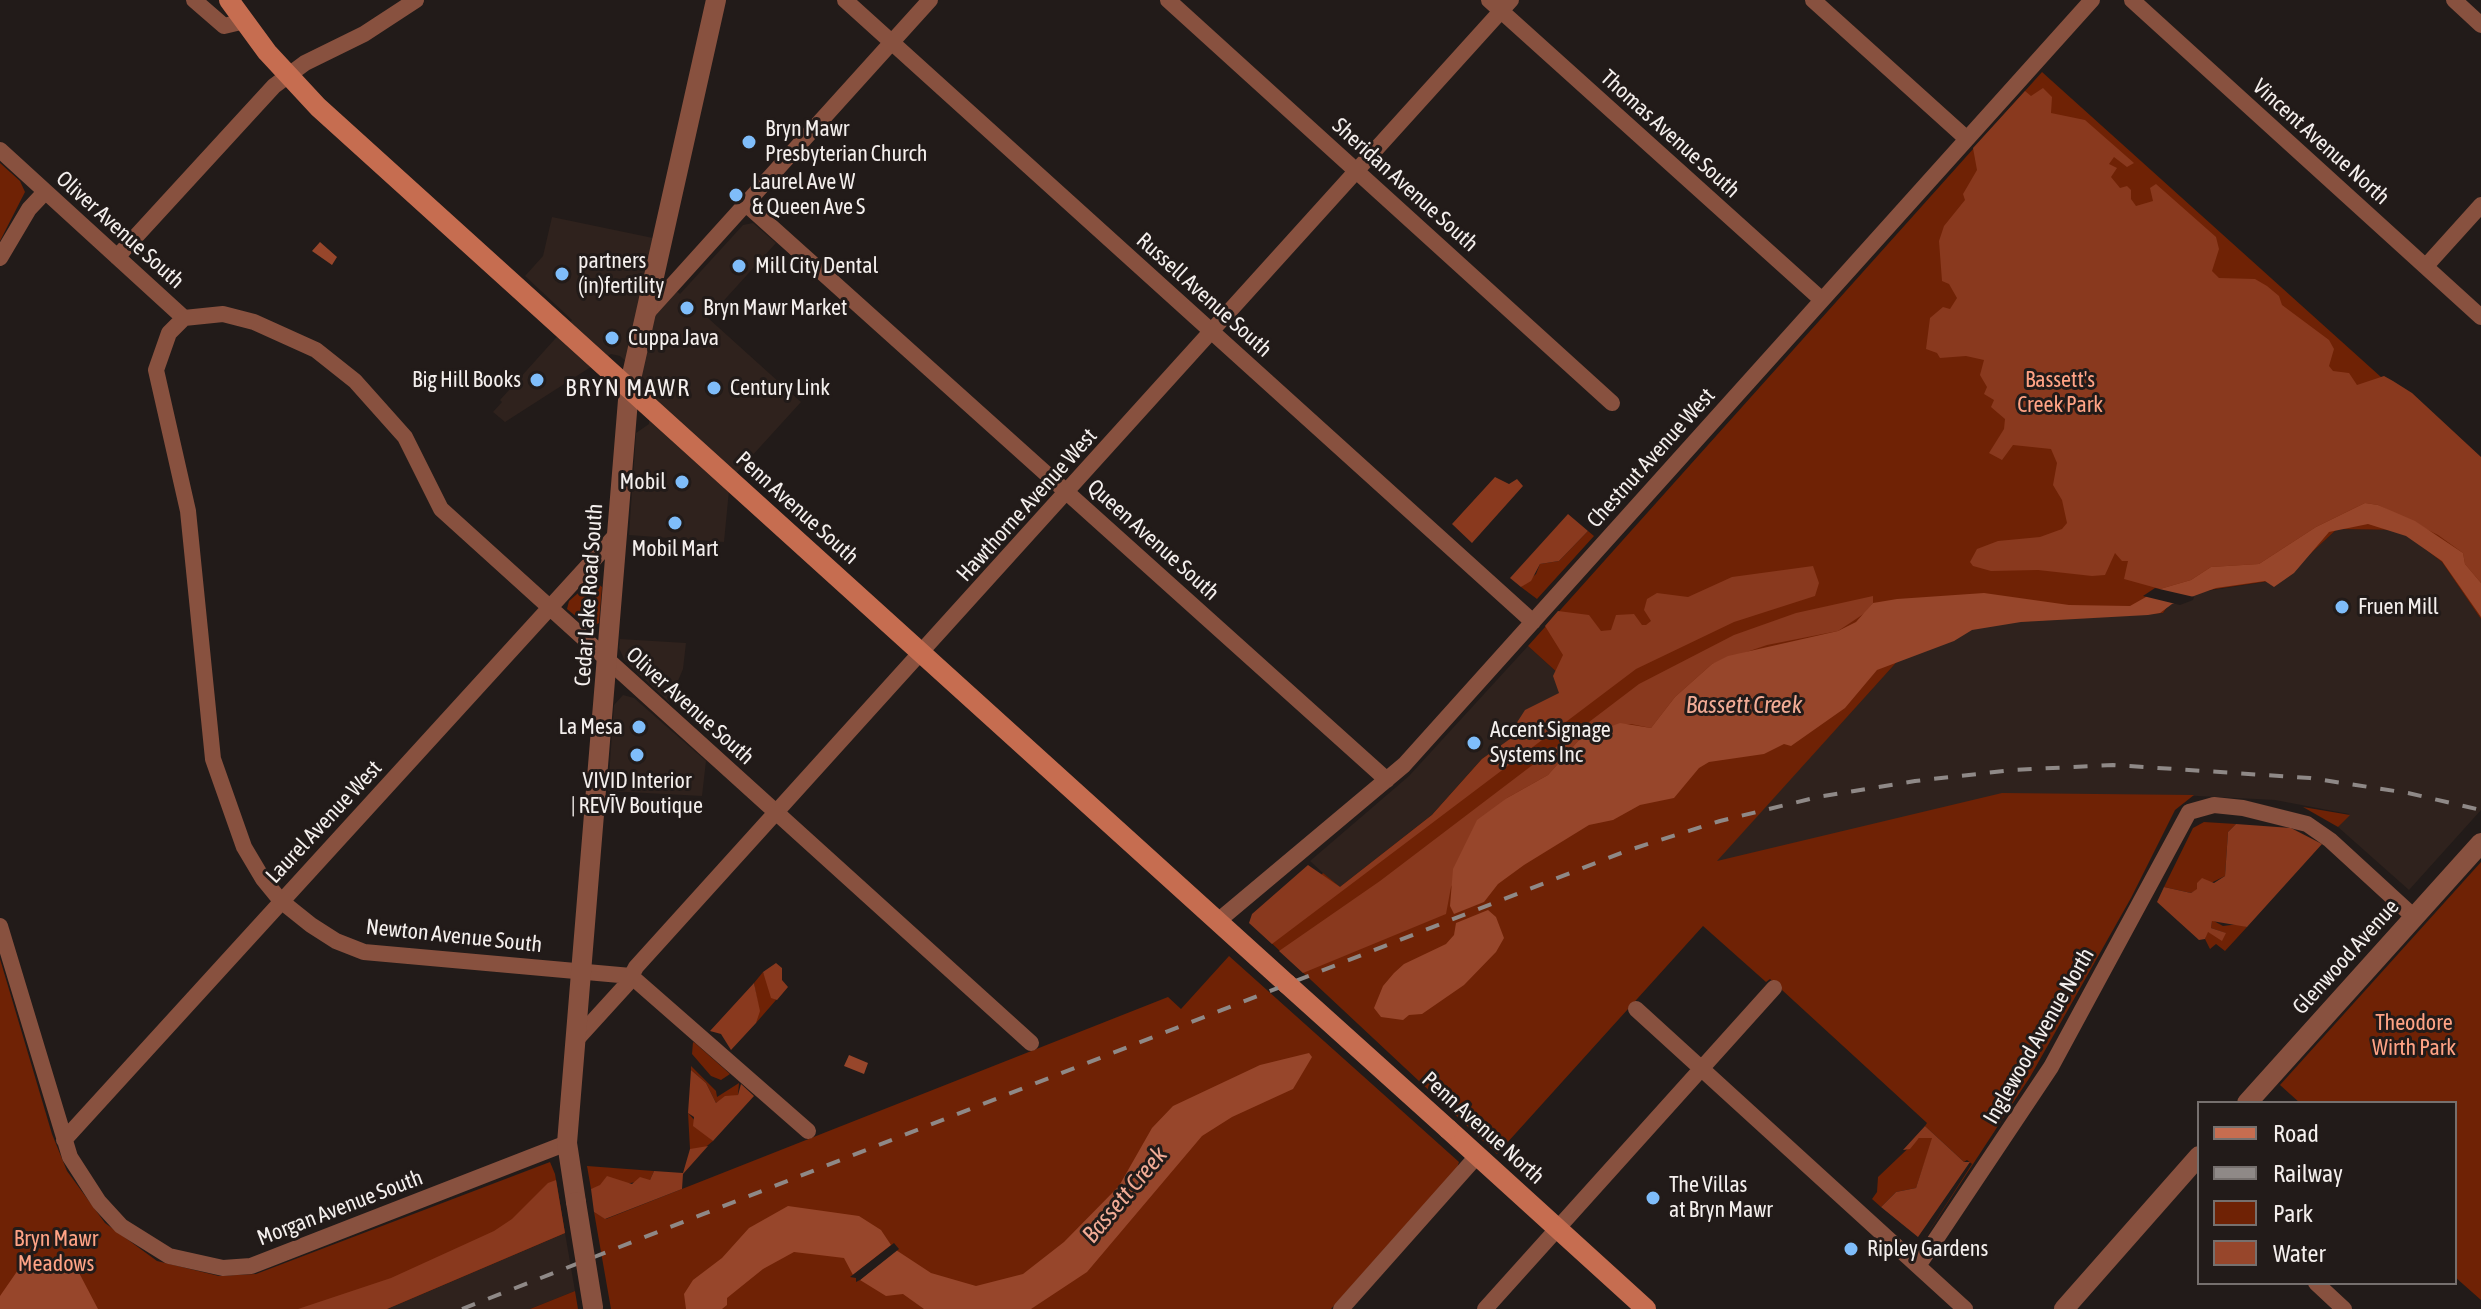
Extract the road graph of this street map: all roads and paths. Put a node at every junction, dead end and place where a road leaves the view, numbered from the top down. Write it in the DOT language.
graph roads {
  1 [pos="194,0"];
  2 [pos="229,0"];
  3 [pos="247,0"];
  4 [pos="416,0"];
  5 [pos="716,0"];
  6 [pos="845,0"];
  7 [pos="930,0"];
  8 [pos="1168,0"];
  9 [pos="1813,0"];
  10 [pos="2092,0"];
  11 [pos="2132,0"];
  12 [pos="2454,0"];
  13 [pos="1500,4"];
  14 [pos="245,21"];
  15 [pos="2481,25"];
  16 [pos="892,43"];
  17 [pos="285,69"];
  18 [pos="1967,139"];
  19 [pos="0,150"];
  20 [pos="1357,171"];
  21 [pos="45,192"];
  22 [pos="746,204"];
  23 [pos="2481,205"];
  24 [pos="117,257"];
  25 [pos="0,258"];
  26 [pos="2426,266"];
  27 [pos="1822,300"];
  28 [pos="648,312"];
  29 [pos="2481,317"];
  30 [pos="184,318"];
  31 [pos="1213,333"];
  32 [pos="629,388"];
  33 [pos="1612,403"];
  34 [pos="1067,493"];
  35 [pos="617,534"];
  36 [pos="549,608"];
  37 [pos="1533,622"];
  38 [pos="922,653"];
  39 [pos="607,661"];
  40 [pos="1387,780"];
  41 [pos="776,812"];
  42 [pos="2475,850"];
  43 [pos="281,901"];
  44 [pos="2414,917"];
  45 [pos="0,926"];
  46 [pos="1226,928"];
  47 [pos="582,971"];
  48 [pos="631,976"];
  49 [pos="1287,984"];
  50 [pos="1774,988"];
  51 [pos="1636,1009"];
  52 [pos="576,1040"];
  53 [pos="1031,1043"];
  54 [pos="1700,1068"];
  55 [pos="2249,1101"];
  56 [pos="808,1131"];
  57 [pos="64,1140"];
  58 [pos="567,1143"];
  59 [pos="1477,1156"];
  60 [pos="2195,1166"];
  61 [pos="1557,1228"];
  62 [pos="1918,1266"];
  63 [pos="2318,1285"];
  64 [pos="2077,1291"];
  65 [pos="2336,1306"];
  66 [pos="594,1308"];
  67 [pos="1341,1309"];
  68 [pos="1485,1309"];
  69 [pos="1646,1309"];
  70 [pos="1965,1309"];
  71 [pos="2052,1309"];
  72 [pos="2064,1309"];
  1 -- 14 [label="street"];
  2 -- 14 [label="main road, Penn Avenue South"];
  3 -- 17 [label="main road, Penn Avenue South"];
  4 -- 17 [label="street"];
  5 -- 28 [label="street, Cedar Lake Road South"];
  6 -- 16 [label="street, Russell Avenue South"];
  7 -- 16 [label="street"];
  8 -- 20 [label="street, Sheridan Avenue South"];
  9 -- 18 [label="street"];
  10 -- 18 [label="street, Chestnut Avenue West"];
  11 -- 26 [label="street, Vincent Avenue North"];
  12 -- 15 [label="street"];
  13 -- 20 [label="street, Hawthorne Avenue West"];
  13 -- 27 [label="street, Thomas Avenue South"];
  14 -- 17 [label="main road, Penn Avenue South"];
  16 -- 22 [label="street"];
  16 -- 31 [label="street, Russell Avenue South"];
  17 -- 24 [label="street"];
  17 -- 32 [label="main road, Penn Avenue South"];
  18 -- 27 [label="street, Chestnut Avenue West"];
  19 -- 21 [label="street, Oliver Avenue South"];
  20 -- 31 [label="street, Hawthorne Avenue West"];
  20 -- 33 [label="street, Sheridan Avenue South"];
  21 -- 24 [label="street, Oliver Avenue South"];
  21 -- 25 [label="street"];
  22 -- 28 [label="street"];
  22 -- 34 [label="street, Queen Avenue South"];
  23 -- 26 [label="street"];
  24 -- 30 [label="street, Oliver Avenue South"];
  26 -- 29 [label="street, Vincent Avenue North"];
  27 -- 37 [label="street, Chestnut Avenue West"];
  28 -- 32 [label="street, Cedar Lake Road South"];
  30 -- 36 [label="street, Oliver Avenue South"];
  30 -- 43 [label="street, Newton Avenue South"];
  31 -- 34 [label="street, Hawthorne Avenue West"];
  31 -- 37 [label="street, Russell Avenue South"];
  32 -- 35 [label="street, Cedar Lake Road South"];
  32 -- 38 [label="main road, Penn Avenue South"];
  34 -- 38 [label="street, Hawthorne Avenue West"];
  34 -- 40 [label="street, Queen Avenue South"];
  35 -- 36 [label="street, Laurel Avenue West"];
  35 -- 39 [label="street, Cedar Lake Road South"];
  36 -- 39 [label="street, Oliver Avenue South"];
  36 -- 43 [label="street, Laurel Avenue West"];
  37 -- 40 [label="street, Chestnut Avenue West"];
  38 -- 41 [label="street, Hawthorne Avenue West"];
  38 -- 46 [label="main road, Penn Avenue South"];
  39 -- 41 [label="street, Oliver Avenue South"];
  39 -- 47 [label="street, Cedar Lake Road South"];
  40 -- 46 [label="street, Chestnut Avenue West"];
  41 -- 48 [label="street, Hawthorne Avenue West"];
  41 -- 53 [label="street, Oliver Avenue South"];
  42 -- 44 [label="street, Glenwood Avenue"];
  43 -- 47 [label="street, Newton Avenue South"];
  43 -- 57 [label="street, Laurel Avenue West"];
  44 -- 55 [label="street, Glenwood Avenue"];
  44 -- 62 [label="street, Inglewood Avenue North"];
  45 -- 57 [label="street, Morgan Avenue South"];
  46 -- 49 [label="main road, Penn Avenue South"];
  47 -- 48 [label="street, Newton Avenue South"];
  47 -- 52 [label="street, Cedar Lake Road South"];
  48 -- 52 [label="street, Hawthorne Avenue West"];
  48 -- 56 [label="street"];
  49 -- 59 [label="main road, Penn Avenue North, bridge"];
  50 -- 54 [label="street"];
  51 -- 54 [label="street"];
  52 -- 58 [label="street, Cedar Lake Road South"];
  54 -- 61 [label="street"];
  54 -- 62 [label="street"];
  57 -- 58 [label="street, Morgan Avenue South"];
  58 -- 66 [label="street, Cedar Lake Road South, bridge"];
  59 -- 61 [label="main road, Penn Avenue North"];
  59 -- 67 [label="street"];
  60 -- 64 [label="street"];
  61 -- 68 [label="street"];
  61 -- 69 [label="main road, Penn Avenue North"];
  62 -- 70 [label="street"];
  63 -- 65 [label="street"];
  64 -- 71 [label="street"];
  64 -- 72 [label="street"];
}
